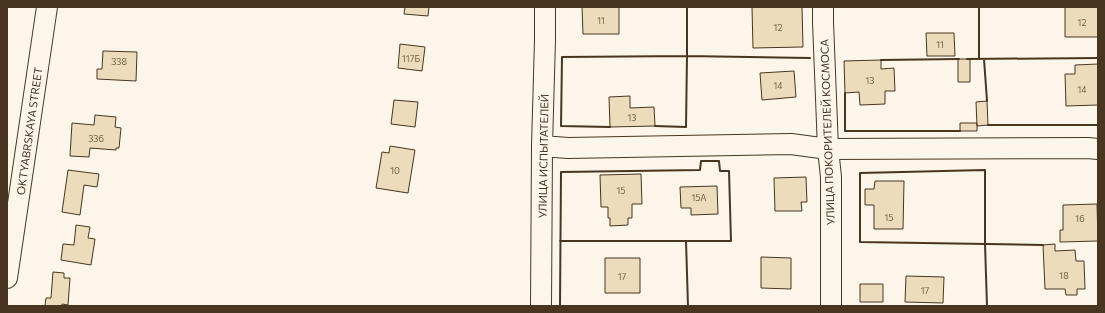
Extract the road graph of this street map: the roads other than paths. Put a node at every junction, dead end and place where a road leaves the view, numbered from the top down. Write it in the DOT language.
graph roads {
  1 [pos="47,7"];
  2 [pos="545,7"];
  3 [pos="823,7"];
  4 [pos="542,146"];
  5 [pos="828,149"];
  6 [pos="1098,149"];
  7 [pos="7,278"];
  8 [pos="542,306"];
  9 [pos="831,306"];
  1 -- 7 [label="street, OKTYABRSKAYA STREET"];
  2 -- 4 [label="street, УЛИЦА ИСПЫТАТЕЛЕЙ"];
  3 -- 5 [label="street, УЛИЦА ПОКОРИТЕЛЕЙ КОСМОСА"];
  4 -- 5 [label="street"];
  4 -- 8 [label="street, УЛИЦА ИСПЫТАТЕЛЕЙ"];
  5 -- 6 [label="street"];
  5 -- 9 [label="street, УЛИЦА ПОКОРИТЕЛЕЙ КОСМОСА"];
}
